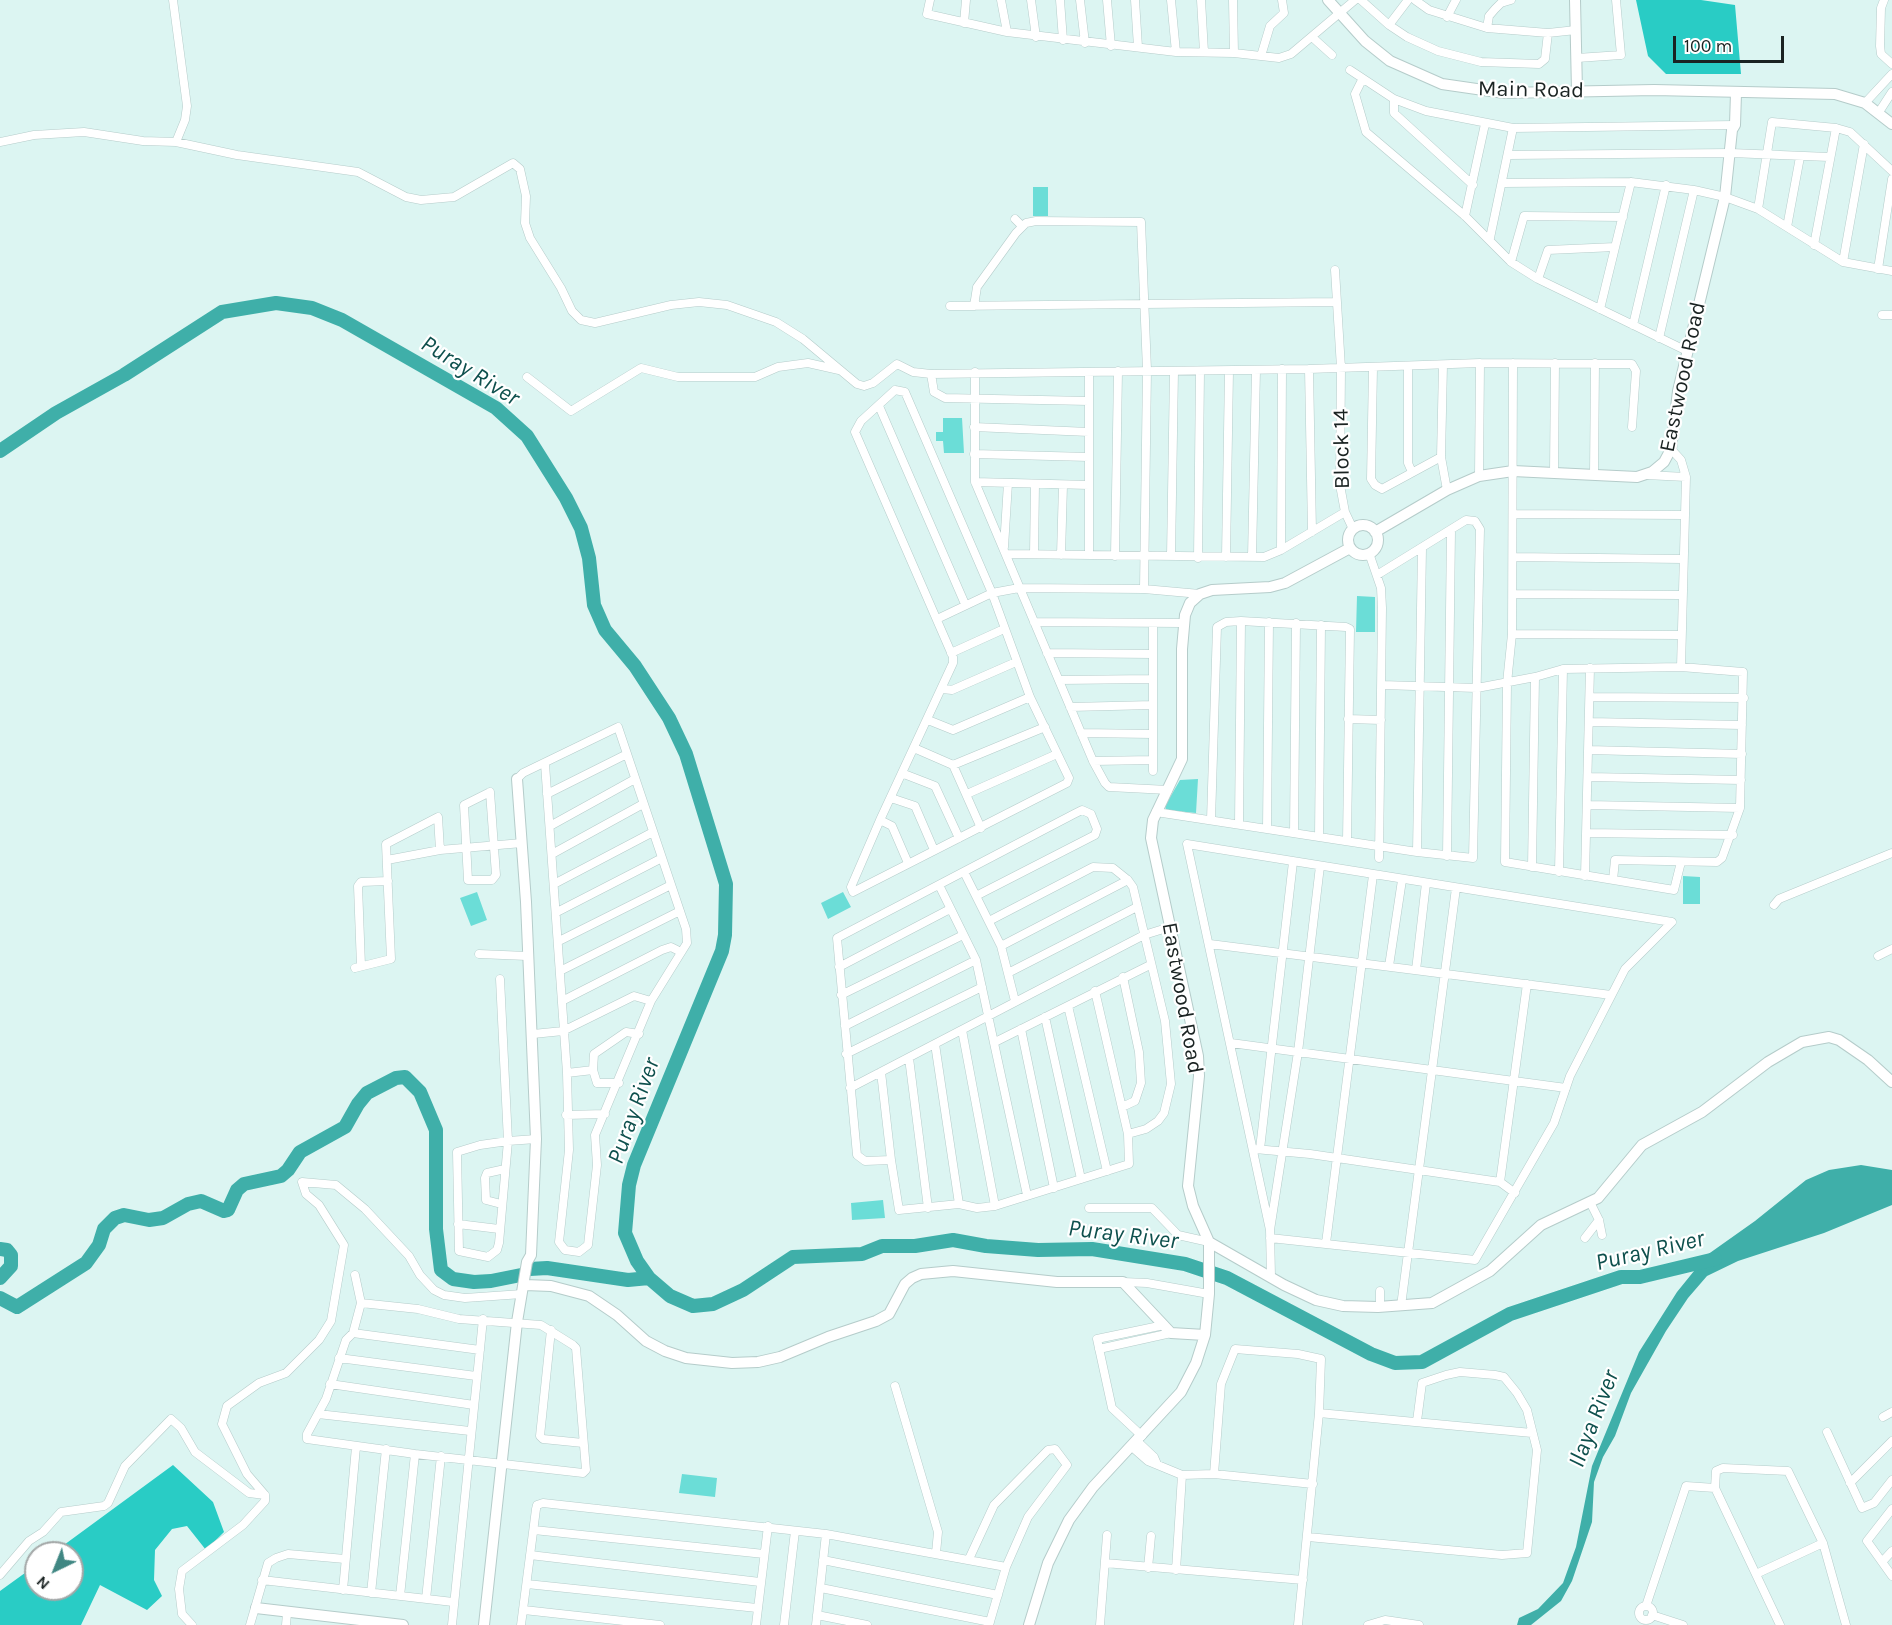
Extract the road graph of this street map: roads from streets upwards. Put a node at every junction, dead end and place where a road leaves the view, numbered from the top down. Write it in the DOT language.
graph roads {
  1 [pos="173,0"];
  2 [pos="930,0"];
  3 [pos="966,0"];
  4 [pos="1001,0"];
  5 [pos="1031,0"];
  6 [pos="1059,0"];
  7 [pos="1080,0"];
  8 [pos="1107,0"];
  9 [pos="1135,0"];
  10 [pos="1171,0"];
  11 [pos="1201,0"];
  12 [pos="1233,0"];
  13 [pos="1282,0"];
  14 [pos="1328,0"];
  15 [pos="1355,0"];
  16 [pos="1361,0"];
  17 [pos="1408,0"];
  18 [pos="1415,0"];
  19 [pos="1456,0"];
  20 [pos="1511,0"];
  21 [pos="1575,0"];
  22 [pos="1616,0"];
  23 [pos="1874,0"];
  24 [pos="1882,4"];
  25 [pos="1339,14"];
  26 [pos="1447,17"];
  27 [pos="964,23"];
  28 [pos="1389,25"];
  29 [pos="1487,28"];
  30 [pos="1576,30"];
  31 [pos="1007,32"];
  32 [pos="1548,33"];
  33 [pos="1036,37"];
  34 [pos="1312,37"];
  35 [pos="1063,40"];
  36 [pos="1085,44"];
  37 [pos="1111,46"];
  38 [pos="1138,47"];
  39 [pos="1176,52"];
  40 [pos="1204,52"];
  41 [pos="1234,53"];
  42 [pos="1332,55"];
  43 [pos="1261,56"];
  44 [pos="1577,58"];
  45 [pos="1892,64"];
  46 [pos="1350,70"];
  47 [pos="1892,75"];
  48 [pos="1362,80"];
  49 [pos="1577,91"];
  50 [pos="1892,92"];
  51 [pos="1732,93"];
  52 [pos="1394,99"];
  53 [pos="1866,103"];
  54 [pos="1879,112"];
  55 [pos="1485,124"];
  56 [pos="1892,124"];
  57 [pos="1732,127"];
  58 [pos="1513,128"];
  59 [pos="1836,128"];
  60 [pos="0,142"];
  61 [pos="176,142"];
  62 [pos="1864,144"];
  63 [pos="1731,153"];
  64 [pos="1508,155"];
  65 [pos="1768,156"];
  66 [pos="1800,157"];
  67 [pos="1829,157"];
  68 [pos="1892,171"];
  69 [pos="1892,179"];
  70 [pos="1502,183"];
  71 [pos="1631,183"];
  72 [pos="1473,184"];
  73 [pos="1666,185"];
  74 [pos="1694,190"];
  75 [pos="1725,197"];
  76 [pos="1758,209"];
  77 [pos="1465,216"];
  78 [pos="1623,217"];
  79 [pos="1015,219"];
  80 [pos="1023,226"];
  81 [pos="1786,227"];
  82 [pos="1490,238"];
  83 [pos="1814,245"];
  84 [pos="1615,247"];
  85 [pos="1511,262"];
  86 [pos="1843,262"];
  87 [pos="1878,269"];
  88 [pos="1335,270"];
  89 [pos="1892,271"];
  90 [pos="1538,279"];
  91 [pos="1337,302"];
  92 [pos="1145,304"];
  93 [pos="950,306"];
  94 [pos="975,306"];
  95 [pos="1600,309"];
  96 [pos="1882,315"];
  97 [pos="1892,315"];
  98 [pos="1633,325"];
  99 [pos="1659,338"];
  100 [pos="1688,351"];
  101 [pos="1480,363"];
  102 [pos="1513,363"];
  103 [pos="1555,363"];
  104 [pos="1595,363"];
  105 [pos="1443,365"];
  106 [pos="1408,366"];
  107 [pos="1341,368"];
  108 [pos="1373,368"];
  109 [pos="1282,369"];
  110 [pos="1309,369"];
  111 [pos="840,370"];
  112 [pos="1147,370"];
  113 [pos="1229,370"];
  114 [pos="1256,370"];
  115 [pos="1118,371"];
  116 [pos="1174,371"];
  117 [pos="1200,371"];
  118 [pos="975,372"];
  119 [pos="1089,372"];
  120 [pos="931,374"];
  121 [pos="527,377"];
  122 [pos="974,399"];
  123 [pos="1089,401"];
  124 [pos="879,406"];
  125 [pos="974,427"];
  126 [pos="1632,427"];
  127 [pos="1089,432"];
  128 [pos="1671,449"];
  129 [pos="974,454"];
  130 [pos="1089,457"];
  131 [pos="1441,457"];
  132 [pos="1513,471"];
  133 [pos="1412,472"];
  134 [pos="1554,472"];
  135 [pos="1594,474"];
  136 [pos="1645,475"];
  137 [pos="1479,476"];
  138 [pos="1686,477"];
  139 [pos="975,482"];
  140 [pos="1008,483"];
  141 [pos="1035,484"];
  142 [pos="1063,484"];
  143 [pos="1089,485"];
  144 [pos="1447,490"];
  145 [pos="1345,512"];
  146 [pos="1513,514"];
  147 [pos="1685,515"];
  148 [pos="1353,529"];
  149 [pos="1451,530"];
  150 [pos="1312,532"];
  151 [pos="1375,532"];
  152 [pos="1350,548"];
  153 [pos="1422,548"];
  154 [pos="1281,550"];
  155 [pos="1005,551"];
  156 [pos="1034,554"];
  157 [pos="1369,554"];
  158 [pos="1061,555"];
  159 [pos="1089,555"];
  160 [pos="1115,556"];
  161 [pos="1143,556"];
  162 [pos="1171,556"];
  163 [pos="1226,557"];
  164 [pos="1252,557"];
  165 [pos="1512,557"];
  166 [pos="1198,558"];
  167 [pos="1683,559"];
  168 [pos="1377,575"];
  169 [pos="1019,588"];
  170 [pos="1144,589"];
  171 [pos="992,593"];
  172 [pos="1200,594"];
  173 [pos="1512,594"];
  174 [pos="1682,595"];
  175 [pos="966,604"];
  176 [pos="936,620"];
  177 [pos="1034,621"];
  178 [pos="1241,621"];
  179 [pos="1269,622"];
  180 [pos="1183,623"];
  181 [pos="1296,623"];
  182 [pos="1154,625"];
  183 [pos="1321,625"];
  184 [pos="1004,630"];
  185 [pos="1512,634"];
  186 [pos="1680,635"];
  187 [pos="951,653"];
  188 [pos="1047,653"];
  189 [pos="1153,654"];
  190 [pos="1016,662"];
  191 [pos="1681,667"];
  192 [pos="1590,668"];
  193 [pos="1563,669"];
  194 [pos="1535,677"];
  195 [pos="1059,680"];
  196 [pos="1153,680"];
  197 [pos="1507,683"];
  198 [pos="1382,685"];
  199 [pos="1421,688"];
  200 [pos="1448,688"];
  201 [pos="1477,688"];
  202 [pos="942,689"];
  203 [pos="1591,697"];
  204 [pos="1030,698"];
  205 [pos="1744,698"];
  206 [pos="1153,705"];
  207 [pos="1070,707"];
  208 [pos="1348,719"];
  209 [pos="928,720"];
  210 [pos="1381,720"];
  211 [pos="1590,722"];
  212 [pos="1742,725"];
  213 [pos="1045,727"];
  214 [pos="1081,733"];
  215 [pos="1153,734"];
  216 [pos="914,748"];
  217 [pos="1589,750"];
  218 [pos="627,754"];
  219 [pos="1057,754"];
  220 [pos="1742,754"];
  221 [pos="1153,760"];
  222 [pos="1093,761"];
  223 [pos="545,764"];
  224 [pos="953,765"];
  225 [pos="1153,771"];
  226 [pos="904,774"];
  227 [pos="1589,777"];
  228 [pos="517,779"];
  229 [pos="635,779"];
  230 [pos="1741,780"];
  231 [pos="1168,790"];
  232 [pos="547,794"];
  233 [pos="967,794"];
  234 [pos="891,798"];
  235 [pos="644,804"];
  236 [pos="1588,804"];
  237 [pos="1740,808"];
  238 [pos="1156,812"];
  239 [pos="880,820"];
  240 [pos="1211,820"];
  241 [pos="1239,824"];
  242 [pos="550,826"];
  243 [pos="981,828"];
  244 [pos="1267,829"];
  245 [pos="653,832"];
  246 [pos="1294,833"];
  247 [pos="1587,833"];
  248 [pos="1732,835"];
  249 [pos="1319,837"];
  250 [pos="959,838"];
  251 [pos="1347,841"];
  252 [pos="522,843"];
  253 [pos="494,846"];
  254 [pos="1380,846"];
  255 [pos="467,848"];
  256 [pos="440,850"];
  257 [pos="934,850"];
  258 [pos="1417,852"];
  259 [pos="1892,853"];
  260 [pos="552,854"];
  261 [pos="1447,856"];
  262 [pos="662,858"];
  263 [pos="1379,858"];
  264 [pos="387,860"];
  265 [pos="1293,862"];
  266 [pos="1681,862"];
  267 [pos="908,863"];
  268 [pos="1320,866"];
  269 [pos="1532,867"];
  270 [pos="964,872"];
  271 [pos="1559,872"];
  272 [pos="1373,875"];
  273 [pos="1585,876"];
  274 [pos="1128,880"];
  275 [pos="1402,880"];
  276 [pos="1613,880"];
  277 [pos="387,881"];
  278 [pos="1426,883"];
  279 [pos="554,884"];
  280 [pos="671,885"];
  281 [pos="939,885"];
  282 [pos="1456,888"];
  283 [pos="976,896"];
  284 [pos="1774,905"];
  285 [pos="1137,907"];
  286 [pos="950,909"];
  287 [pos="680,910"];
  288 [pos="557,912"];
  289 [pos="989,921"];
  290 [pos="1170,927"];
  291 [pos="963,935"];
  292 [pos="1144,935"];
  293 [pos="559,941"];
  294 [pos="1210,944"];
  295 [pos="1001,946"];
  296 [pos="1892,949"];
  297 [pos="681,952"];
  298 [pos="1282,953"];
  299 [pos="479,954"];
  300 [pos="527,956"];
  301 [pos="1309,956"];
  302 [pos="1878,956"];
  303 [pos="976,960"];
  304 [pos="1362,963"];
  305 [pos="1150,965"];
  306 [pos="1389,966"];
  307 [pos="839,967"];
  308 [pos="1416,970"];
  309 [pos="560,971"];
  310 [pos="1008,973"];
  311 [pos="1445,974"];
  312 [pos="1123,977"];
  313 [pos="500,979"];
  314 [pos="1527,984"];
  315 [pos="982,987"];
  316 [pos="1095,991"];
  317 [pos="841,995"];
  318 [pos="1611,995"];
  319 [pos="562,1001"];
  320 [pos="651,1001"];
  321 [pos="1015,1001"];
  322 [pos="1068,1006"];
  323 [pos="989,1015"];
  324 [pos="1045,1017"];
  325 [pos="845,1026"];
  326 [pos="1021,1029"];
  327 [pos="962,1030"];
  328 [pos="563,1031"];
  329 [pos="533,1034"];
  330 [pos="639,1034"];
  331 [pos="995,1042"];
  332 [pos="1231,1043"];
  333 [pos="935,1044"];
  334 [pos="1272,1048"];
  335 [pos="1298,1052"];
  336 [pos="846,1054"];
  337 [pos="909,1058"];
  338 [pos="1351,1058"];
  339 [pos="1430,1068"];
  340 [pos="592,1070"];
  341 [pos="881,1072"];
  342 [pos="567,1073"];
  343 [pos="1515,1079"];
  344 [pos="1892,1082"];
  345 [pos="619,1083"];
  346 [pos="850,1088"];
  347 [pos="1566,1088"];
  348 [pos="1122,1107"];
  349 [pos="605,1114"];
  350 [pos="566,1115"];
  351 [pos="1128,1134"];
  352 [pos="536,1140"];
  353 [pos="508,1141"];
  354 [pos="1257,1149"];
  355 [pos="1283,1152"];
  356 [pos="1338,1158"];
  357 [pos="891,1160"];
  358 [pos="505,1169"];
  359 [pos="1419,1170"];
  360 [pos="1107,1171"];
  361 [pos="1081,1179"];
  362 [pos="1500,1182"];
  363 [pos="1054,1188"];
  364 [pos="1515,1193"];
  365 [pos="1027,1195"];
  366 [pos="1590,1202"];
  367 [pos="501,1204"];
  368 [pos="959,1204"];
  369 [pos="995,1206"];
  370 [pos="928,1208"];
  371 [pos="1089,1208"];
  372 [pos="1599,1220"];
  373 [pos="458,1224"];
  374 [pos="499,1229"];
  375 [pos="1270,1234"];
  376 [pos="1602,1235"];
  377 [pos="1585,1239"];
  378 [pos="1326,1243"];
  379 [pos="1209,1246"];
  380 [pos="1409,1254"];
  381 [pos="355,1275"];
  382 [pos="1271,1277"];
  383 [pos="1123,1282"];
  384 [pos="524,1290"];
  385 [pos="1380,1291"];
  386 [pos="1209,1293"];
  387 [pos="361,1303"];
  388 [pos="1401,1306"];
  389 [pos="1380,1307"];
  390 [pos="483,1319"];
  391 [pos="518,1322"];
  392 [pos="1167,1329"];
  393 [pos="551,1330"];
  394 [pos="353,1333"];
  395 [pos="1205,1335"];
  396 [pos="480,1350"];
  397 [pos="339,1358"];
  398 [pos="476,1376"];
  399 [pos="330,1384"];
  400 [pos="895,1386"];
  401 [pos="474,1405"];
  402 [pos="1892,1412"];
  403 [pos="318,1413"];
  404 [pos="1319,1413"];
  405 [pos="1883,1417"];
  406 [pos="1418,1421"];
  407 [pos="470,1431"];
  408 [pos="1827,1432"];
  409 [pos="1532,1433"];
  410 [pos="1137,1441"];
  411 [pos="1892,1441"];
  412 [pos="583,1443"];
  413 [pos="357,1447"];
  414 [pos="386,1449"];
  415 [pos="415,1454"];
  416 [pos="441,1456"];
  417 [pos="468,1459"];
  418 [pos="502,1462"];
  419 [pos="1182,1474"];
  420 [pos="1214,1474"];
  421 [pos="1892,1480"];
  422 [pos="1851,1483"];
  423 [pos="1312,1484"];
  424 [pos="1715,1488"];
  425 [pos="265,1495"];
  426 [pos="1892,1509"];
  427 [pos="768,1526"];
  428 [pos="534,1530"];
  429 [pos="795,1531"];
  430 [pos="826,1534"];
  431 [pos="1107,1535"];
  432 [pos="1150,1536"];
  433 [pos="1308,1538"];
  434 [pos="1823,1543"];
  435 [pos="1892,1551"];
  436 [pos="936,1553"];
  437 [pos="764,1554"];
  438 [pos="530,1555"];
  439 [pos="345,1559"];
  440 [pos="969,1559"];
  441 [pos="824,1560"];
  442 [pos="1882,1562"];
  443 [pos="1105,1563"];
  444 [pos="1006,1568"];
  445 [pos="1149,1569"];
  446 [pos="1176,1570"];
  447 [pos="1756,1574"];
  448 [pos="0,1575"];
  449 [pos="1892,1576"];
  450 [pos="262,1580"];
  451 [pos="1303,1580"];
  452 [pos="760,1582"];
  453 [pos="527,1584"];
  454 [pos="821,1588"];
  455 [pos="343,1590"];
  456 [pos="371,1593"];
  457 [pos="998,1595"];
  458 [pos="400,1596"];
  459 [pos="426,1599"];
  460 [pos="453,1602"];
  461 [pos="1646,1606"];
  462 [pos="256,1608"];
  463 [pos="757,1608"];
  464 [pos="524,1610"];
  465 [pos="817,1615"];
  466 [pos="1652,1615"];
  467 [pos="1640,1617"];
  468 [pos="287,1619"];
  469 [pos="314,1621"];
  470 [pos="342,1622"];
  471 [pos="1385,1622"];
  472 [pos="990,1623"];
  473 [pos="188,1624"];
  474 [pos="368,1624"];
  475 [pos="250,1625"];
  476 [pos="398,1625"];
  477 [pos="452,1625"];
  478 [pos="484,1625"];
  479 [pos="521,1625"];
  480 [pos="660,1625"];
  481 [pos="756,1625"];
  482 [pos="784,1625"];
  483 [pos="816,1625"];
  484 [pos="867,1625"];
  485 [pos="1029,1625"];
  486 [pos="1100,1625"];
  487 [pos="1298,1625"];
  488 [pos="1368,1625"];
  489 [pos="1415,1625"];
  490 [pos="1632,1625"];
  491 [pos="1683,1625"];
  492 [pos="1780,1625"];
  493 [pos="1846,1625"];
  1 -- 61 [label="street"];
  2 -- 27 [label="street"];
  3 -- 27 [label="street"];
  4 -- 31 [label="street"];
  5 -- 33 [label="street"];
  6 -- 35 [label="street"];
  7 -- 36 [label="street"];
  8 -- 37 [label="street"];
  9 -- 38 [label="street"];
  10 -- 39 [label="street"];
  11 -- 40 [label="street"];
  12 -- 41 [label="street"];
  13 -- 43 [label="street"];
  14 -- 25 [label="street, Main Road"];
  15 -- 25 [label="street"];
  16 -- 28 [label="street"];
  17 -- 28 [label="street"];
  18 -- 26 [label="street"];
  19 -- 26 [label="street"];
  20 -- 29 [label="street"];
  21 -- 30 [label="street"];
  22 -- 44 [label="street"];
  23 -- 24 [label="street"];
  24 -- 45 [label="street"];
  25 -- 34 [label="street"];
  25 -- 49 [label="street, Main Road"];
  26 -- 29 [label="street"];
  27 -- 31 [label="street"];
  28 -- 32 [label="street"];
  29 -- 32 [label="street"];
  30 -- 32 [label="street"];
  30 -- 44 [label="street"];
  31 -- 33 [label="street"];
  33 -- 35 [label="street"];
  34 -- 42 [label="street"];
  34 -- 43 [label="street"];
  35 -- 36 [label="street"];
  36 -- 37 [label="street"];
  37 -- 38 [label="street"];
  38 -- 39 [label="street"];
  39 -- 40 [label="street"];
  40 -- 41 [label="street"];
  41 -- 43 [label="street"];
  44 -- 49 [label="street"];
  46 -- 48 [label="street"];
  47 -- 53 [label="street"];
  48 -- 52 [label="street"];
  48 -- 77 [label="street"];
  49 -- 51 [label="street, Main Road"];
  50 -- 54 [label="street"];
  51 -- 53 [label="street"];
  51 -- 57 [label="street, Eastwood Road"];
  52 -- 55 [label="street"];
  52 -- 72 [label="street"];
  53 -- 54 [label="street"];
  54 -- 56 [label="street"];
  55 -- 58 [label="street"];
  55 -- 72 [label="street"];
  57 -- 58 [label="street"];
  57 -- 63 [label="street, Eastwood Road"];
  58 -- 64 [label="street"];
  59 -- 62 [label="street"];
  59 -- 65 [label="street"];
  59 -- 67 [label="street"];
  60 -- 61 [label="street"];
  61 -- 111 [label="street"];
  62 -- 68 [label="street"];
  62 -- 86 [label="street"];
  63 -- 64 [label="street"];
  63 -- 65 [label="street"];
  63 -- 75 [label="street, Eastwood Road"];
  64 -- 70 [label="street"];
  65 -- 66 [label="street"];
  65 -- 76 [label="street"];
  66 -- 67 [label="street"];
  66 -- 81 [label="street"];
  67 -- 83 [label="street"];
  69 -- 87 [label="street"];
  70 -- 71 [label="street"];
  70 -- 82 [label="street"];
  71 -- 73 [label="street"];
  71 -- 78 [label="street"];
  72 -- 77 [label="street"];
  73 -- 74 [label="street"];
  73 -- 98 [label="street"];
  74 -- 75 [label="street"];
  74 -- 99 [label="street"];
  75 -- 76 [label="street"];
  75 -- 100 [label="street, Eastwood Road"];
  76 -- 81 [label="street"];
  77 -- 82 [label="street"];
  78 -- 84 [label="street"];
  78 -- 85 [label="street"];
  79 -- 80 [label="street"];
  80 -- 92 [label="street"];
  80 -- 94 [label="street"];
  81 -- 83 [label="street"];
  82 -- 85 [label="street"];
  83 -- 86 [label="street"];
  84 -- 90 [label="street"];
  84 -- 95 [label="street"];
  85 -- 90 [label="street"];
  86 -- 87 [label="street"];
  87 -- 89 [label="street"];
  88 -- 91 [label="street, Block 14"];
  90 -- 95 [label="street"];
  91 -- 92 [label="street"];
  91 -- 107 [label="street, Block 14"];
  92 -- 94 [label="street"];
  92 -- 112 [label="street"];
  93 -- 94 [label="street"];
  95 -- 98 [label="street"];
  96 -- 97 [label="street"];
  98 -- 99 [label="street"];
  99 -- 100 [label="street"];
  100 -- 128 [label="street, Eastwood Road"];
  101 -- 102 [label="street"];
  101 -- 105 [label="street"];
  101 -- 137 [label="street"];
  102 -- 103 [label="street"];
  102 -- 132 [label="street"];
  103 -- 104 [label="street"];
  103 -- 134 [label="street"];
  104 -- 126 [label="street"];
  104 -- 135 [label="street"];
  105 -- 106 [label="street"];
  105 -- 131 [label="street"];
  106 -- 108 [label="street"];
  106 -- 133 [label="street"];
  107 -- 108 [label="street"];
  107 -- 110 [label="street"];
  107 -- 145 [label="street, Block 14"];
  108 -- 133 [label="street"];
  109 -- 110 [label="street"];
  109 -- 114 [label="street"];
  109 -- 154 [label="street"];
  110 -- 150 [label="street"];
  111 -- 120 [label="street"];
  111 -- 121 [label="street"];
  112 -- 115 [label="street"];
  112 -- 116 [label="street"];
  112 -- 161 [label="street"];
  113 -- 114 [label="street"];
  113 -- 117 [label="street"];
  113 -- 163 [label="street"];
  114 -- 164 [label="street"];
  115 -- 119 [label="street"];
  115 -- 160 [label="street"];
  116 -- 117 [label="street"];
  116 -- 162 [label="street"];
  117 -- 166 [label="street"];
  118 -- 119 [label="street"];
  118 -- 120 [label="street"];
  118 -- 122 [label="street"];
  119 -- 123 [label="street"];
  120 -- 122 [label="street"];
  122 -- 123 [label="street"];
  122 -- 125 [label="street"];
  123 -- 127 [label="street"];
  124 -- 171 [label="street"];
  124 -- 175 [label="street"];
  124 -- 176 [label="street"];
  125 -- 127 [label="street"];
  125 -- 129 [label="street"];
  127 -- 130 [label="street"];
  128 -- 136 [label="street, Eastwood Road"];
  128 -- 138 [label="street"];
  129 -- 130 [label="street"];
  129 -- 139 [label="street"];
  130 -- 143 [label="street"];
  131 -- 133 [label="street"];
  131 -- 144 [label="street"];
  132 -- 134 [label="street, Eastwood Road"];
  132 -- 137 [label="street, Eastwood Road"];
  132 -- 146 [label="street"];
  134 -- 135 [label="street, Eastwood Road"];
  135 -- 136 [label="street, Eastwood Road"];
  136 -- 138 [label="street"];
  137 -- 144 [label="street, Eastwood Road"];
  138 -- 147 [label="street"];
  139 -- 140 [label="street"];
  139 -- 155 [label="street"];
  140 -- 141 [label="street"];
  140 -- 155 [label="street"];
  141 -- 142 [label="street"];
  141 -- 156 [label="street"];
  142 -- 143 [label="street"];
  142 -- 158 [label="street"];
  143 -- 159 [label="street"];
  144 -- 151 [label="street, Eastwood Road"];
  145 -- 148 [label="street, Block 14"];
  145 -- 150 [label="street"];
  146 -- 147 [label="street"];
  146 -- 165 [label="street"];
  147 -- 167 [label="street"];
  148 -- 151 [label="street"];
  148 -- 152 [label="street"];
  149 -- 153 [label="street"];
  149 -- 200 [label="street"];
  149 -- 201 [label="street"];
  150 -- 154 [label="street"];
  151 -- 157 [label="street"];
  152 -- 157 [label="street"];
  152 -- 172 [label="street"];
  153 -- 168 [label="street"];
  153 -- 199 [label="street"];
  154 -- 164 [label="street"];
  155 -- 156 [label="street"];
  155 -- 169 [label="street"];
  156 -- 158 [label="street"];
  157 -- 168 [label="street"];
  158 -- 159 [label="street"];
  159 -- 160 [label="street"];
  160 -- 161 [label="street"];
  161 -- 162 [label="street"];
  161 -- 170 [label="street"];
  162 -- 166 [label="street"];
  163 -- 164 [label="street"];
  163 -- 166 [label="street"];
  165 -- 167 [label="street"];
  165 -- 173 [label="street"];
  167 -- 174 [label="street"];
  168 -- 198 [label="street"];
  169 -- 170 [label="street"];
  169 -- 171 [label="street"];
  169 -- 177 [label="street"];
  170 -- 172 [label="street"];
  171 -- 175 [label="street"];
  171 -- 184 [label="street"];
  172 -- 180 [label="street, Eastwood Road"];
  173 -- 174 [label="street"];
  173 -- 185 [label="street"];
  174 -- 186 [label="street"];
  175 -- 176 [label="street"];
  176 -- 187 [label="street"];
  177 -- 182 [label="street"];
  177 -- 188 [label="street"];
  178 -- 179 [label="street"];
  178 -- 240 [label="street"];
  178 -- 241 [label="street"];
  179 -- 181 [label="street"];
  179 -- 244 [label="street"];
  180 -- 182 [label="street"];
  180 -- 231 [label="street, Eastwood Road"];
  181 -- 183 [label="street"];
  181 -- 246 [label="street"];
  182 -- 189 [label="street"];
  183 -- 208 [label="street"];
  183 -- 249 [label="street"];
  184 -- 187 [label="street"];
  184 -- 190 [label="street"];
  185 -- 186 [label="street"];
  185 -- 197 [label="street"];
  186 -- 191 [label="street"];
  187 -- 202 [label="street"];
  188 -- 189 [label="street"];
  188 -- 195 [label="street"];
  189 -- 196 [label="street"];
  190 -- 202 [label="street"];
  190 -- 204 [label="street"];
  191 -- 192 [label="street"];
  191 -- 205 [label="street"];
  192 -- 193 [label="street"];
  192 -- 203 [label="street"];
  193 -- 194 [label="street"];
  193 -- 271 [label="street"];
  194 -- 197 [label="street"];
  194 -- 269 [label="street"];
  195 -- 196 [label="street"];
  195 -- 207 [label="street"];
  196 -- 206 [label="street"];
  197 -- 201 [label="street"];
  197 -- 269 [label="street"];
  198 -- 199 [label="street"];
  198 -- 210 [label="street"];
  199 -- 200 [label="street"];
  199 -- 258 [label="street"];
  200 -- 201 [label="street"];
  200 -- 261 [label="street"];
  201 -- 261 [label="street"];
  202 -- 209 [label="street"];
  203 -- 205 [label="street"];
  203 -- 211 [label="street"];
  204 -- 209 [label="street"];
  204 -- 213 [label="street"];
  205 -- 212 [label="street"];
  206 -- 207 [label="street"];
  206 -- 215 [label="street"];
  207 -- 214 [label="street"];
  208 -- 210 [label="street"];
  208 -- 251 [label="street"];
  209 -- 216 [label="street"];
  210 -- 254 [label="street"];
  211 -- 212 [label="street"];
  211 -- 217 [label="street"];
  212 -- 220 [label="street"];
  213 -- 219 [label="street"];
  213 -- 224 [label="street"];
  214 -- 215 [label="street"];
  214 -- 222 [label="street"];
  215 -- 221 [label="street"];
  216 -- 224 [label="street"];
  216 -- 226 [label="street"];
  217 -- 220 [label="street"];
  217 -- 227 [label="street"];
  218 -- 223 [label="street"];
  218 -- 229 [label="street"];
  218 -- 232 [label="street"];
  219 -- 233 [label="street"];
  219 -- 243 [label="street"];
  220 -- 230 [label="street"];
  221 -- 222 [label="street"];
  221 -- 225 [label="street"];
  222 -- 231 [label="street"];
  223 -- 228 [label="street"];
  223 -- 232 [label="street"];
  224 -- 233 [label="street"];
  226 -- 234 [label="street"];
  226 -- 250 [label="street"];
  227 -- 230 [label="street"];
  227 -- 236 [label="street"];
  228 -- 252 [label="street"];
  229 -- 235 [label="street"];
  229 -- 242 [label="street"];
  230 -- 237 [label="street"];
  231 -- 238 [label="street, Eastwood Road"];
  232 -- 242 [label="street"];
  233 -- 243 [label="street"];
  234 -- 239 [label="street"];
  234 -- 257 [label="street"];
  235 -- 245 [label="street"];
  235 -- 260 [label="street"];
  236 -- 237 [label="street"];
  236 -- 247 [label="street"];
  237 -- 248 [label="street"];
  238 -- 240 [label="street"];
  238 -- 290 [label="street, Eastwood Road"];
  239 -- 267 [label="street"];
  239 -- 267 [label="street"];
  240 -- 241 [label="street"];
  241 -- 244 [label="street"];
  242 -- 260 [label="street"];
  243 -- 250 [label="street"];
  244 -- 246 [label="street"];
  245 -- 262 [label="street"];
  245 -- 279 [label="street"];
  246 -- 249 [label="street"];
  247 -- 248 [label="street"];
  247 -- 273 [label="street"];
  248 -- 266 [label="street"];
  249 -- 251 [label="street"];
  250 -- 257 [label="street"];
  251 -- 254 [label="street"];
  252 -- 253 [label="street"];
  252 -- 300 [label="street"];
  253 -- 255 [label="street"];
  253 -- 255 [label="street"];
  253 -- 255 [label="street"];
  254 -- 258 [label="street"];
  254 -- 263 [label="street"];
  255 -- 256 [label="street"];
  256 -- 264 [label="street"];
  256 -- 264 [label="street"];
  257 -- 267 [label="street"];
  258 -- 261 [label="street"];
  259 -- 284 [label="street"];
  260 -- 279 [label="street"];
  262 -- 280 [label="street"];
  262 -- 288 [label="street"];
  264 -- 277 [label="street"];
  265 -- 268 [label="street"];
  265 -- 294 [label="street"];
  265 -- 298 [label="street"];
  266 -- 276 [label="street"];
  266 -- 276 [label="street"];
  268 -- 272 [label="street"];
  268 -- 301 [label="street"];
  269 -- 271 [label="street"];
  270 -- 281 [label="street"];
  270 -- 283 [label="street"];
  270 -- 283 [label="street"];
  271 -- 273 [label="street"];
  272 -- 275 [label="street"];
  272 -- 304 [label="street"];
  273 -- 276 [label="street"];
  274 -- 285 [label="street"];
  274 -- 289 [label="street"];
  274 -- 295 [label="street"];
  275 -- 278 [label="street"];
  275 -- 306 [label="street"];
  277 -- 277 [label="street"];
  278 -- 282 [label="street"];
  278 -- 308 [label="street"];
  279 -- 288 [label="street"];
  280 -- 287 [label="street"];
  280 -- 293 [label="street"];
  281 -- 286 [label="street"];
  281 -- 307 [label="street"];
  282 -- 311 [label="street"];
  282 -- 318 [label="street"];
  283 -- 289 [label="street"];
  285 -- 292 [label="street"];
  285 -- 310 [label="street"];
  286 -- 291 [label="street"];
  286 -- 307 [label="street"];
  287 -- 297 [label="street"];
  287 -- 309 [label="street"];
  288 -- 293 [label="street"];
  289 -- 295 [label="street"];
  290 -- 292 [label="street"];
  290 -- 379 [label="street, Eastwood Road"];
  291 -- 303 [label="street"];
  291 -- 317 [label="street"];
  292 -- 305 [label="street"];
  292 -- 321 [label="street"];
  293 -- 309 [label="street"];
  294 -- 298 [label="street"];
  294 -- 332 [label="street"];
  295 -- 310 [label="street"];
  296 -- 302 [label="street"];
  297 -- 319 [label="street"];
  297 -- 320 [label="street"];
  298 -- 301 [label="street"];
  298 -- 334 [label="street"];
  299 -- 300 [label="street"];
  300 -- 329 [label="street"];
  301 -- 304 [label="street"];
  301 -- 335 [label="street"];
  303 -- 315 [label="street"];
  303 -- 325 [label="street"];
  304 -- 306 [label="street"];
  304 -- 338 [label="street"];
  305 -- 312 [label="street"];
  305 -- 351 [label="street"];
  306 -- 308 [label="street"];
  307 -- 317 [label="street"];
  308 -- 311 [label="street"];
  309 -- 319 [label="street"];
  310 -- 321 [label="street"];
  311 -- 314 [label="street"];
  311 -- 339 [label="street"];
  312 -- 316 [label="street"];
  312 -- 348 [label="street"];
  313 -- 353 [label="street"];
  314 -- 318 [label="street"];
  314 -- 343 [label="street"];
  315 -- 323 [label="street"];
  315 -- 336 [label="street"];
  316 -- 322 [label="street"];
  316 -- 348 [label="street"];
  317 -- 325 [label="street"];
  318 -- 347 [label="street"];
  319 -- 328 [label="street"];
  320 -- 328 [label="street"];
  320 -- 330 [label="street"];
  321 -- 323 [label="street"];
  322 -- 324 [label="street"];
  322 -- 360 [label="street"];
  323 -- 327 [label="street"];
  323 -- 331 [label="street"];
  324 -- 326 [label="street"];
  324 -- 361 [label="street"];
  325 -- 336 [label="street"];
  326 -- 331 [label="street"];
  326 -- 363 [label="street"];
  327 -- 333 [label="street"];
  327 -- 369 [label="street"];
  328 -- 329 [label="street"];
  328 -- 342 [label="street"];
  329 -- 352 [label="street"];
  330 -- 340 [label="street"];
  330 -- 345 [label="street"];
  331 -- 365 [label="street"];
  332 -- 334 [label="street"];
  332 -- 354 [label="street"];
  333 -- 337 [label="street"];
  333 -- 368 [label="street"];
  334 -- 335 [label="street"];
  334 -- 354 [label="street"];
  335 -- 338 [label="street"];
  335 -- 355 [label="street"];
  336 -- 346 [label="street"];
  337 -- 341 [label="street"];
  337 -- 370 [label="street"];
  338 -- 339 [label="street"];
  338 -- 356 [label="street"];
  339 -- 343 [label="street"];
  339 -- 359 [label="street"];
  340 -- 342 [label="street"];
  340 -- 345 [label="street"];
  341 -- 346 [label="street"];
  341 -- 357 [label="street"];
  342 -- 350 [label="street"];
  343 -- 347 [label="street"];
  343 -- 362 [label="street"];
  344 -- 366 [label="street"];
  345 -- 349 [label="street"];
  346 -- 357 [label="street"];
  347 -- 364 [label="street"];
  348 -- 351 [label="street"];
  349 -- 350 [label="street"];
  349 -- 350 [label="street"];
  351 -- 360 [label="street"];
  352 -- 353 [label="street"];
  352 -- 384 [label="street"];
  353 -- 358 [label="street"];
  353 -- 373 [label="street"];
  354 -- 355 [label="street"];
  354 -- 375 [label="street"];
  355 -- 356 [label="street"];
  355 -- 375 [label="street"];
  356 -- 359 [label="street"];
  356 -- 378 [label="street"];
  357 -- 370 [label="street"];
  358 -- 367 [label="street"];
  358 -- 367 [label="street"];
  359 -- 362 [label="street"];
  359 -- 380 [label="street"];
  360 -- 361 [label="street"];
  361 -- 363 [label="street"];
  362 -- 364 [label="street"];
  363 -- 365 [label="street"];
  364 -- 380 [label="street"];
  365 -- 369 [label="street"];
  366 -- 372 [label="street"];
  366 -- 388 [label="street"];
  367 -- 374 [label="street"];
  368 -- 369 [label="street"];
  368 -- 370 [label="street"];
  371 -- 379 [label="street"];
  372 -- 376 [label="street"];
  372 -- 377 [label="street"];
  373 -- 374 [label="street"];
  373 -- 374 [label="street"];
  375 -- 378 [label="street"];
  375 -- 382 [label="street"];
  378 -- 380 [label="street"];
  379 -- 382 [label="street"];
  379 -- 386 [label="street, Eastwood Road"];
  380 -- 388 [label="street"];
  381 -- 387 [label="street"];
  382 -- 389 [label="street"];
  383 -- 384 [label="street"];
  383 -- 386 [label="street"];
  383 -- 392 [label="street"];
  384 -- 391 [label="street"];
  384 -- 425 [label="street"];
  385 -- 389 [label="street"];
  386 -- 395 [label="street, Eastwood Road"];
  387 -- 390 [label="street"];
  387 -- 394 [label="street"];
  388 -- 389 [label="street"];
  390 -- 391 [label="street"];
  390 -- 396 [label="street"];
  391 -- 393 [label="street"];
  391 -- 418 [label="street"];
  392 -- 395 [label="street"];
  392 -- 410 [label="street"];
  393 -- 412 [label="street"];
  393 -- 412 [label="street"];
  394 -- 396 [label="street"];
  394 -- 397 [label="street"];
  395 -- 410 [label="street, Eastwood Road"];
  396 -- 398 [label="street"];
  397 -- 398 [label="street"];
  397 -- 399 [label="street"];
  398 -- 401 [label="street"];
  399 -- 401 [label="street"];
  399 -- 403 [label="street"];
  400 -- 436 [label="street"];
  401 -- 407 [label="street"];
  402 -- 405 [label="street"];
  403 -- 407 [label="street"];
  403 -- 413 [label="street"];
  404 -- 406 [label="street"];
  404 -- 420 [label="street"];
  404 -- 423 [label="street"];
  406 -- 409 [label="street"];
  406 -- 409 [label="street"];
  407 -- 417 [label="street"];
  408 -- 422 [label="street"];
  409 -- 433 [label="street"];
  410 -- 419 [label="street"];
  410 -- 485 [label="street, Eastwood Road"];
  411 -- 422 [label="street"];
  412 -- 418 [label="street"];
  413 -- 414 [label="street"];
  413 -- 439 [label="street"];
  414 -- 415 [label="street"];
  414 -- 456 [label="street"];
  415 -- 416 [label="street"];
  415 -- 458 [label="street"];
  416 -- 417 [label="street"];
  416 -- 459 [label="street"];
  417 -- 418 [label="street"];
  417 -- 460 [label="street"];
  418 -- 478 [label="street"];
  419 -- 420 [label="street"];
  419 -- 446 [label="street"];
  420 -- 423 [label="street"];
  421 -- 422 [label="street"];
  423 -- 433 [label="street"];
  424 -- 434 [label="street"];
  424 -- 447 [label="street"];
  424 -- 461 [label="street"];
  425 -- 448 [label="street"];
  425 -- 473 [label="street"];
  426 -- 442 [label="street"];
  427 -- 428 [label="street"];
  427 -- 429 [label="street"];
  427 -- 437 [label="street"];
  428 -- 437 [label="street"];
  428 -- 438 [label="street"];
  429 -- 430 [label="street"];
  429 -- 482 [label="street"];
  430 -- 436 [label="street"];
  430 -- 441 [label="street"];
  431 -- 443 [label="street"];
  432 -- 445 [label="street"];
  433 -- 451 [label="street"];
  434 -- 447 [label="street"];
  434 -- 493 [label="street"];
  435 -- 442 [label="street"];
  436 -- 440 [label="street"];
  437 -- 452 [label="street"];
  438 -- 452 [label="street"];
  438 -- 453 [label="street"];
  439 -- 450 [label="street"];
  439 -- 455 [label="street"];
  440 -- 444 [label="street"];
  440 -- 444 [label="street"];
  441 -- 454 [label="street"];
  441 -- 457 [label="street"];
  442 -- 449 [label="street"];
  443 -- 445 [label="street"];
  443 -- 486 [label="street"];
  444 -- 457 [label="street"];
  445 -- 446 [label="street"];
  446 -- 451 [label="street"];
  447 -- 492 [label="street"];
  450 -- 455 [label="street"];
  450 -- 462 [label="street"];
  451 -- 487 [label="street"];
  452 -- 463 [label="street"];
  453 -- 463 [label="street"];
  453 -- 464 [label="street"];
  454 -- 465 [label="street"];
  454 -- 472 [label="street"];
  455 -- 456 [label="street"];
  456 -- 458 [label="street"];
  457 -- 472 [label="street"];
  458 -- 459 [label="street"];
  459 -- 460 [label="street"];
  460 -- 477 [label="street"];
  461 -- 466 [label="street"];
  461 -- 467 [label="street"];
  462 -- 468 [label="street"];
  462 -- 475 [label="street"];
  463 -- 481 [label="street"];
  464 -- 479 [label="street"];
  464 -- 480 [label="street"];
  465 -- 483 [label="street"];
  465 -- 484 [label="street"];
  466 -- 467 [label="street"];
  466 -- 491 [label="street"];
  467 -- 490 [label="street"];
  468 -- 469 [label="street"];
  469 -- 470 [label="street"];
  470 -- 474 [label="street"];
  471 -- 488 [label="street"];
  471 -- 489 [label="street"];
  474 -- 476 [label="street"];
}
